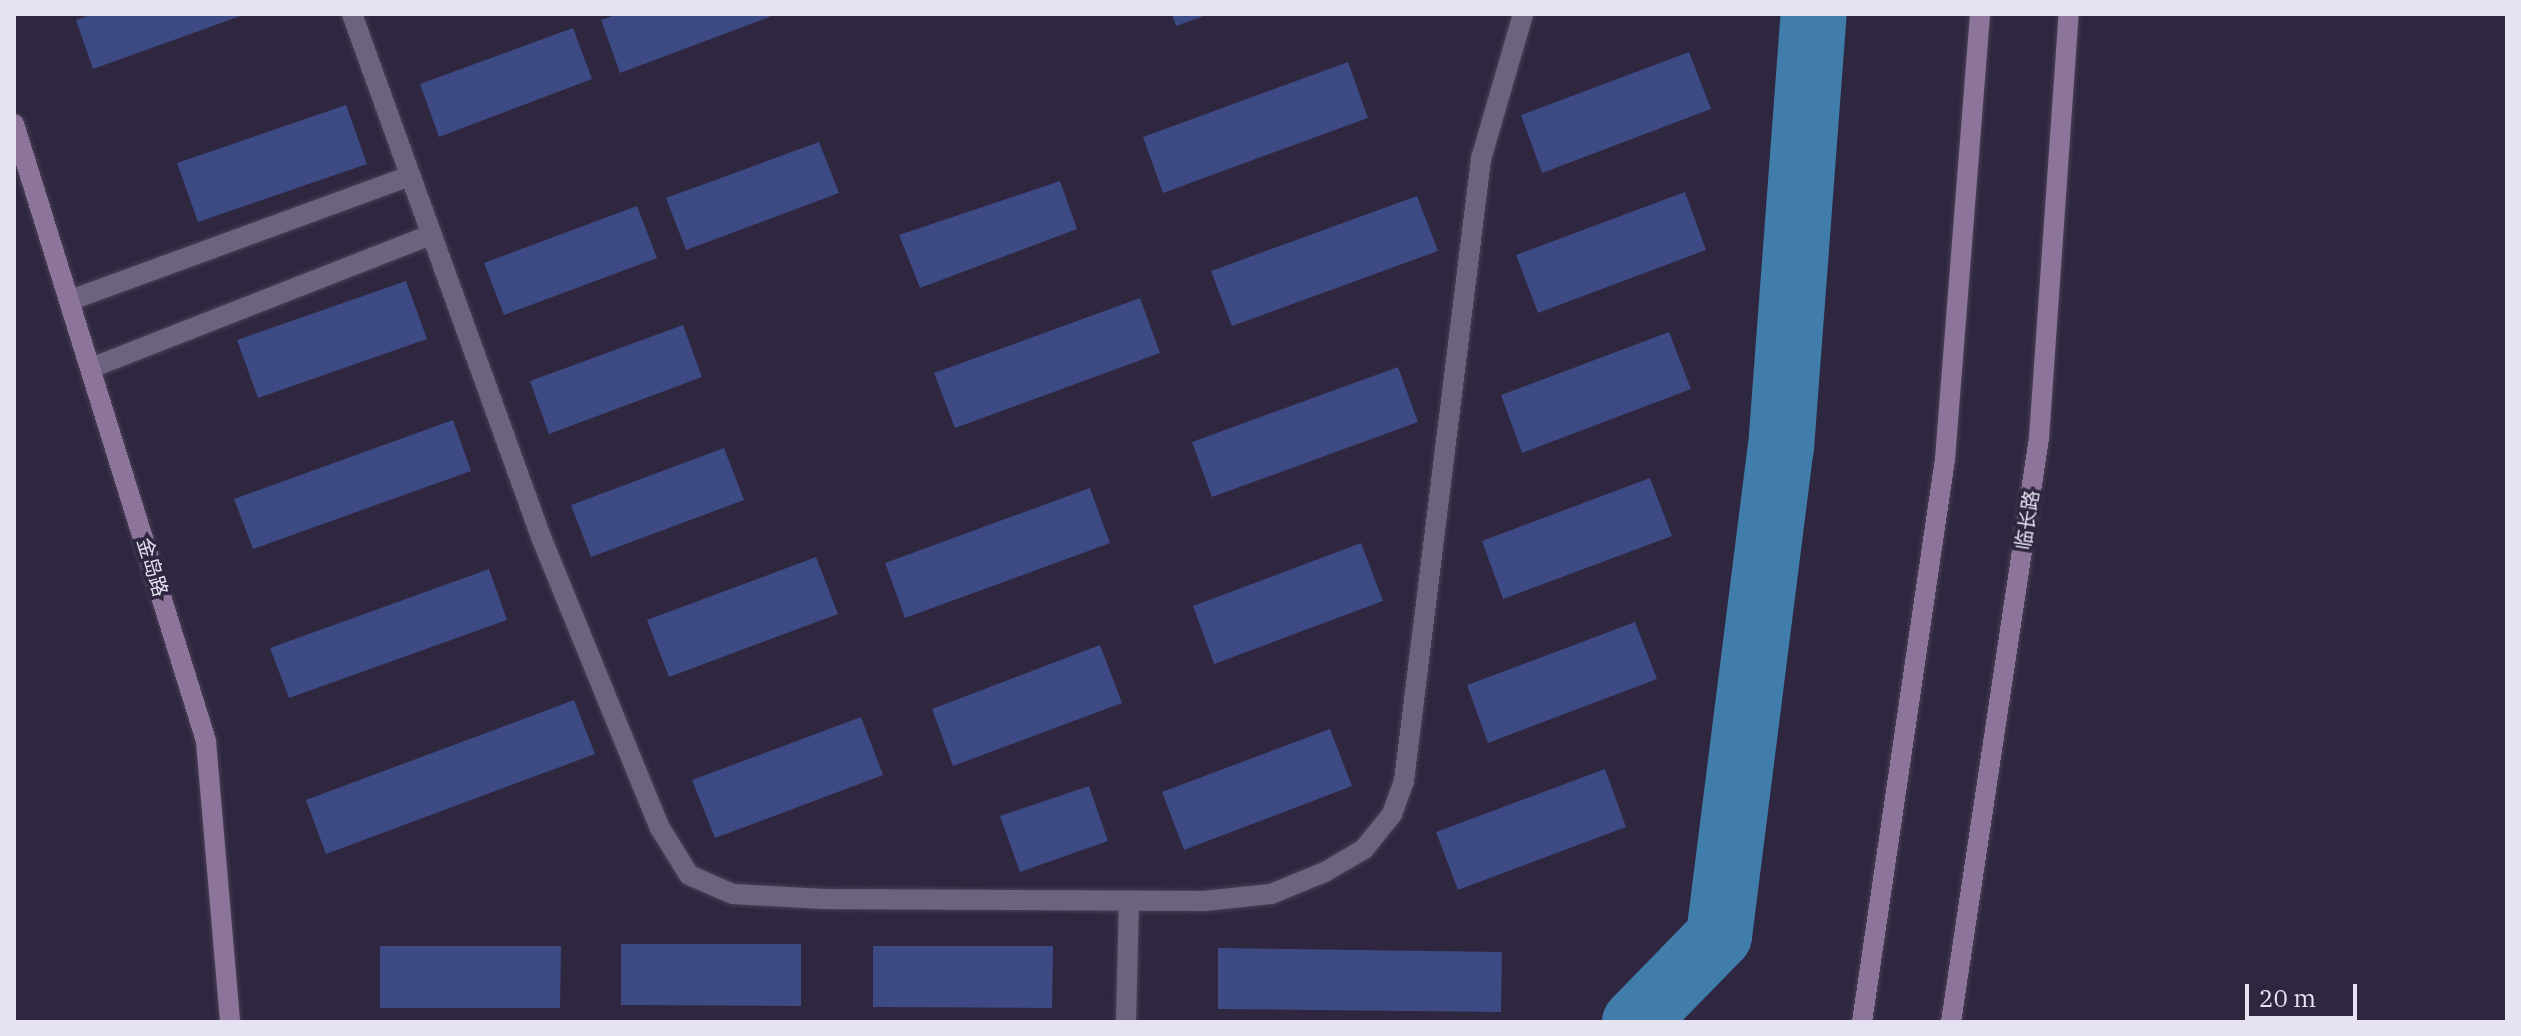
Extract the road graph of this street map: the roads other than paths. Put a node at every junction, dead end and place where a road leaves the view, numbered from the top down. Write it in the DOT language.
graph roads {
  1 [pos="352,14"];
  2 [pos="1523,14"];
  3 [pos="1980,14"];
  4 [pos="2069,14"];
  5 [pos="14,124"];
  6 [pos="408,177"];
  7 [pos="428,236"];
  8 [pos="71,300"];
  9 [pos="91,368"];
  10 [pos="1129,901"];
  11 [pos="230,1022"];
  12 [pos="1126,1022"];
  13 [pos="1862,1022"];
  14 [pos="1951,1022"];
  1 -- 6 [label="street"];
  2 -- 10 [label="street"];
  3 -- 13 [label="main road"];
  4 -- 14 [label="main road, 临长路"];
  5 -- 8 [label="main road, 金岛路"];
  6 -- 7 [label="street"];
  6 -- 8 [label="street"];
  7 -- 9 [label="street"];
  7 -- 10 [label="street"];
  8 -- 9 [label="main road, 金岛路"];
  9 -- 11 [label="main road, 金岛路"];
  10 -- 12 [label="street"];
}
